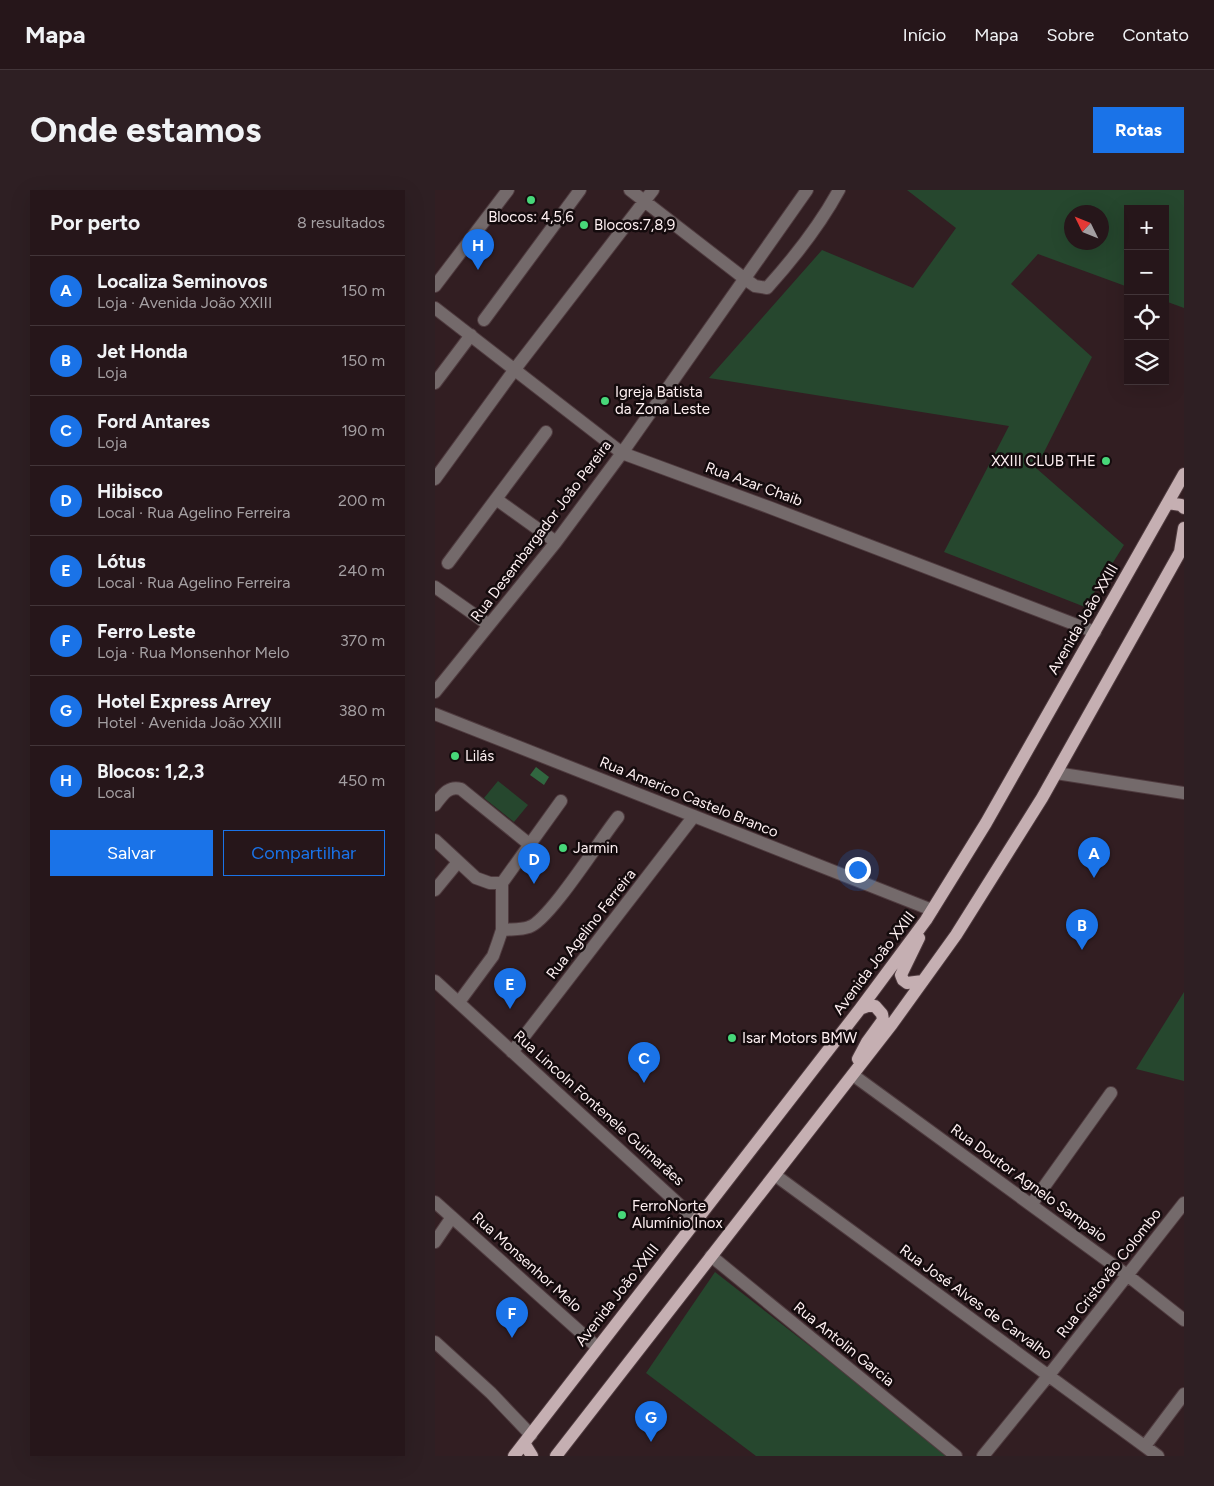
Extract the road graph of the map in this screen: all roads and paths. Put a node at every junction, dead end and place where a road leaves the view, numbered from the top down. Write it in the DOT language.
graph roads {
  1 [pos="507,190"];
  2 [pos="580,190"];
  3 [pos="630,190"];
  4 [pos="653,190"];
  5 [pos="807,190"];
  6 [pos="839,190"];
  7 [pos="645,201"];
  8 [pos="745,279"];
  9 [pos="435,286"];
  10 [pos="435,308"];
  11 [pos="484,320"];
  12 [pos="471,335"];
  13 [pos="515,369"];
  14 [pos="435,383"];
  15 [pos="546,432"];
  16 [pos="622,452"];
  17 [pos="1184,474"];
  18 [pos="435,480"];
  19 [pos="496,499"];
  20 [pos="1168,503"];
  21 [pos="1184,508"];
  22 [pos="1184,528"];
  23 [pos="555,542"];
  24 [pos="1182,548"];
  25 [pos="448,563"];
  26 [pos="435,587"];
  27 [pos="489,626"];
  28 [pos="1095,632"];
  29 [pos="435,692"];
  30 [pos="435,714"];
  31 [pos="1056,773"];
  32 [pos="1184,793"];
  33 [pos="561,801"];
  34 [pos="435,805"];
  35 [pos="694,816"];
  36 [pos="618,817"];
  37 [pos="435,840"];
  38 [pos="529,844"];
  39 [pos="458,862"];
  40 [pos="502,883"];
  41 [pos="435,890"];
  42 [pos="929,915"];
  43 [pos="502,930"];
  44 [pos="435,981"];
  45 [pos="923,981"];
  46 [pos="459,1002"];
  47 [pos="860,1009"];
  48 [pos="512,1052"];
  49 [pos="853,1075"];
  50 [pos="1111,1093"];
  51 [pos="775,1175"];
  52 [pos="435,1202"];
  53 [pos="1184,1203"];
  54 [pos="1031,1206"];
  55 [pos="452,1217"];
  56 [pos="696,1220"];
  57 [pos="435,1242"];
  58 [pos="711,1256"];
  59 [pos="1127,1275"];
  60 [pos="1184,1320"];
  61 [pos="435,1342"];
  62 [pos="597,1347"];
  63 [pos="1049,1375"];
  64 [pos="1184,1394"];
  65 [pos="527,1439"];
  66 [pos="1145,1446"];
  67 [pos="514,1456"];
  68 [pos="532,1456"];
  69 [pos="556,1456"];
  70 [pos="956,1456"];
  71 [pos="983,1456"];
  72 [pos="1158,1456"];
  1 -- 9 [label="street"];
  2 -- 11 [label="street"];
  3 -- 7 [label="street"];
  4 -- 7 [label="street"];
  5 -- 8 [label="street, Rua Desembargador João Pereira"];
  6 -- 8 [label="street"];
  7 -- 8 [label="street"];
  7 -- 13 [label="street"];
  8 -- 16 [label="street, Rua Desembargador João Pereira"];
  10 -- 12 [label="street, Rua Azar Chaib"];
  12 -- 13 [label="street, Rua Azar Chaib"];
  12 -- 14 [label="street"];
  13 -- 16 [label="street, Rua Azar Chaib"];
  13 -- 18 [label="street"];
  15 -- 19 [label="street"];
  16 -- 23 [label="street, Rua Desembargador João Pereira"];
  16 -- 28 [label="street, Rua Azar Chaib"];
  17 -- 20 [label="main road, Avenida João XXIII"];
  19 -- 23 [label="street"];
  19 -- 25 [label="street"];
  20 -- 21 [label="main road"];
  20 -- 28 [label="main road, Avenida João XXIII"];
  22 -- 24 [label="main road"];
  23 -- 27 [label="street, Rua Desembargador João Pereira"];
  24 -- 31 [label="main road"];
  26 -- 27 [label="street"];
  27 -- 29 [label="street, Rua Desembargador João Pereira"];
  28 -- 42 [label="main road, Avenida João XXIII"];
  30 -- 35 [label="street, Rua Americo Castelo Branco"];
  31 -- 32 [label="street"];
  31 -- 45 [label="main road"];
  33 -- 38 [label="street"];
  34 -- 38 [label="street"];
  35 -- 42 [label="street, Rua Americo Castelo Branco"];
  35 -- 48 [label="street, Rua Agelino Ferreira"];
  36 -- 43 [label="street"];
  37 -- 39 [label="street"];
  38 -- 40 [label="street"];
  39 -- 40 [label="street"];
  39 -- 41 [label="street"];
  40 -- 43 [label="street"];
  42 -- 45 [label="main road"];
  42 -- 47 [label="main road, Avenida João XXIII"];
  43 -- 46 [label="street"];
  44 -- 46 [label="street, Rua Lincoln Fontenele Guimarães"];
  45 -- 49 [label="main road"];
  46 -- 48 [label="street, Rua Lincoln Fontenele Guimarães"];
  47 -- 49 [label="main road"];
  47 -- 56 [label="main road, Avenida João XXIII"];
  48 -- 56 [label="street, Rua Lincoln Fontenele Guimarães"];
  49 -- 51 [label="main road"];
  49 -- 54 [label="street, Rua Doutor Agnelo Sampaio"];
  50 -- 54 [label="street"];
  51 -- 58 [label="main road"];
  51 -- 63 [label="street, Rua José Alves de Carvalho"];
  52 -- 55 [label="street, Rua Monsenhor Melo"];
  53 -- 59 [label="street, Rua Cristovão Colombo"];
  54 -- 59 [label="street, Rua Doutor Agnelo Sampaio"];
  55 -- 57 [label="street"];
  55 -- 62 [label="street, Rua Monsenhor Melo"];
  56 -- 62 [label="main road, Avenida João XXIII"];
  58 -- 69 [label="main road"];
  58 -- 70 [label="street, Rua Antolin Garcia"];
  59 -- 60 [label="street, Rua Doutor Agnelo Sampaio"];
  59 -- 63 [label="street, Rua Cristovão Colombo"];
  61 -- 65 [label="street"];
  62 -- 65 [label="main road, Avenida João XXIII"];
  63 -- 66 [label="street, Rua José Alves de Carvalho"];
  63 -- 71 [label="street, Rua Cristovão Colombo"];
  64 -- 66 [label="street"];
  65 -- 67 [label="main road, Avenida João XXIII"];
  65 -- 68 [label="main road"];
  66 -- 72 [label="street, Rua José Alves de Carvalho"];
}
